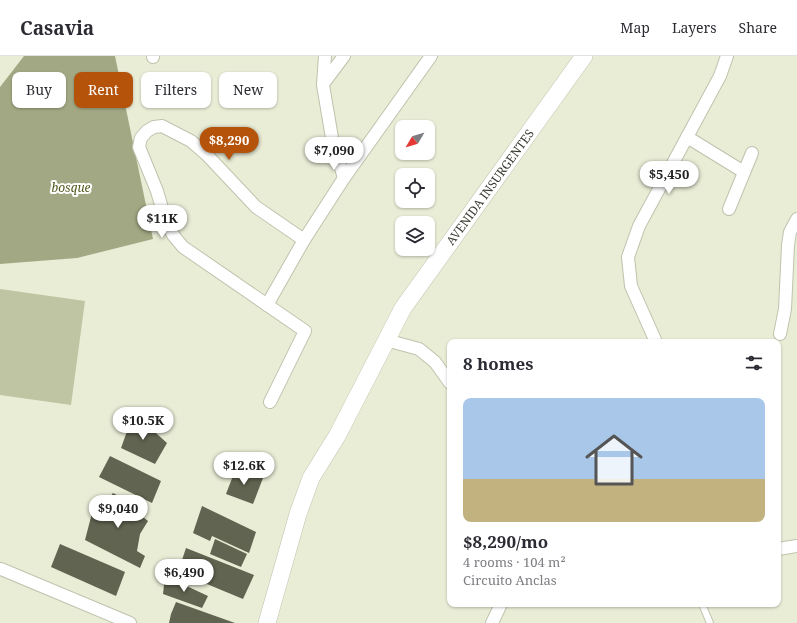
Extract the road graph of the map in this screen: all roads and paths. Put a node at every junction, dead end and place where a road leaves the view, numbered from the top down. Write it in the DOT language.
graph roads {
  1 [pos="325,56"];
  2 [pos="344,56"];
  3 [pos="431,56"];
  4 [pos="584,56"];
  5 [pos="727,56"];
  6 [pos="323,85"];
  7 [pos="687,138"];
  8 [pos="752,153"];
  9 [pos="744,172"];
  10 [pos="344,178"];
  11 [pos="729,210"];
  12 [pos="797,219"];
  13 [pos="304,240"];
  14 [pos="267,305"];
  15 [pos="780,334"];
  16 [pos="655,339"];
  17 [pos="386,340"];
  18 [pos="447,379"];
  19 [pos="270,402"];
  20 [pos="797,546"];
  21 [pos="781,549"];
  22 [pos="1,569"];
  23 [pos="500,607"];
  24 [pos="703,607"];
  25 [pos="130,623"];
  26 [pos="267,623"];
  27 [pos="492,623"];
  28 [pos="710,623"];
  1 -- 6 [label="street"];
  2 -- 6 [label="street"];
  3 -- 10 [label="street"];
  4 -- 17 [label="main road, AVENIDA INSURGENTES"];
  5 -- 7 [label="street"];
  6 -- 10 [label="street"];
  7 -- 9 [label="street"];
  7 -- 16 [label="street"];
  8 -- 9 [label="street"];
  9 -- 11 [label="street"];
  10 -- 13 [label="street"];
  12 -- 15 [label="street"];
  13 -- 14 [label="street"];
  13 -- 14 [label="street"];
  14 -- 19 [label="street"];
  17 -- 18 [label="street"];
  17 -- 26 [label="main road, AVENIDA INSURGENTES"];
  20 -- 21 [label="street"];
  22 -- 25 [label="street"];
  23 -- 27 [label="street"];
  24 -- 28 [label="lane"];
}
